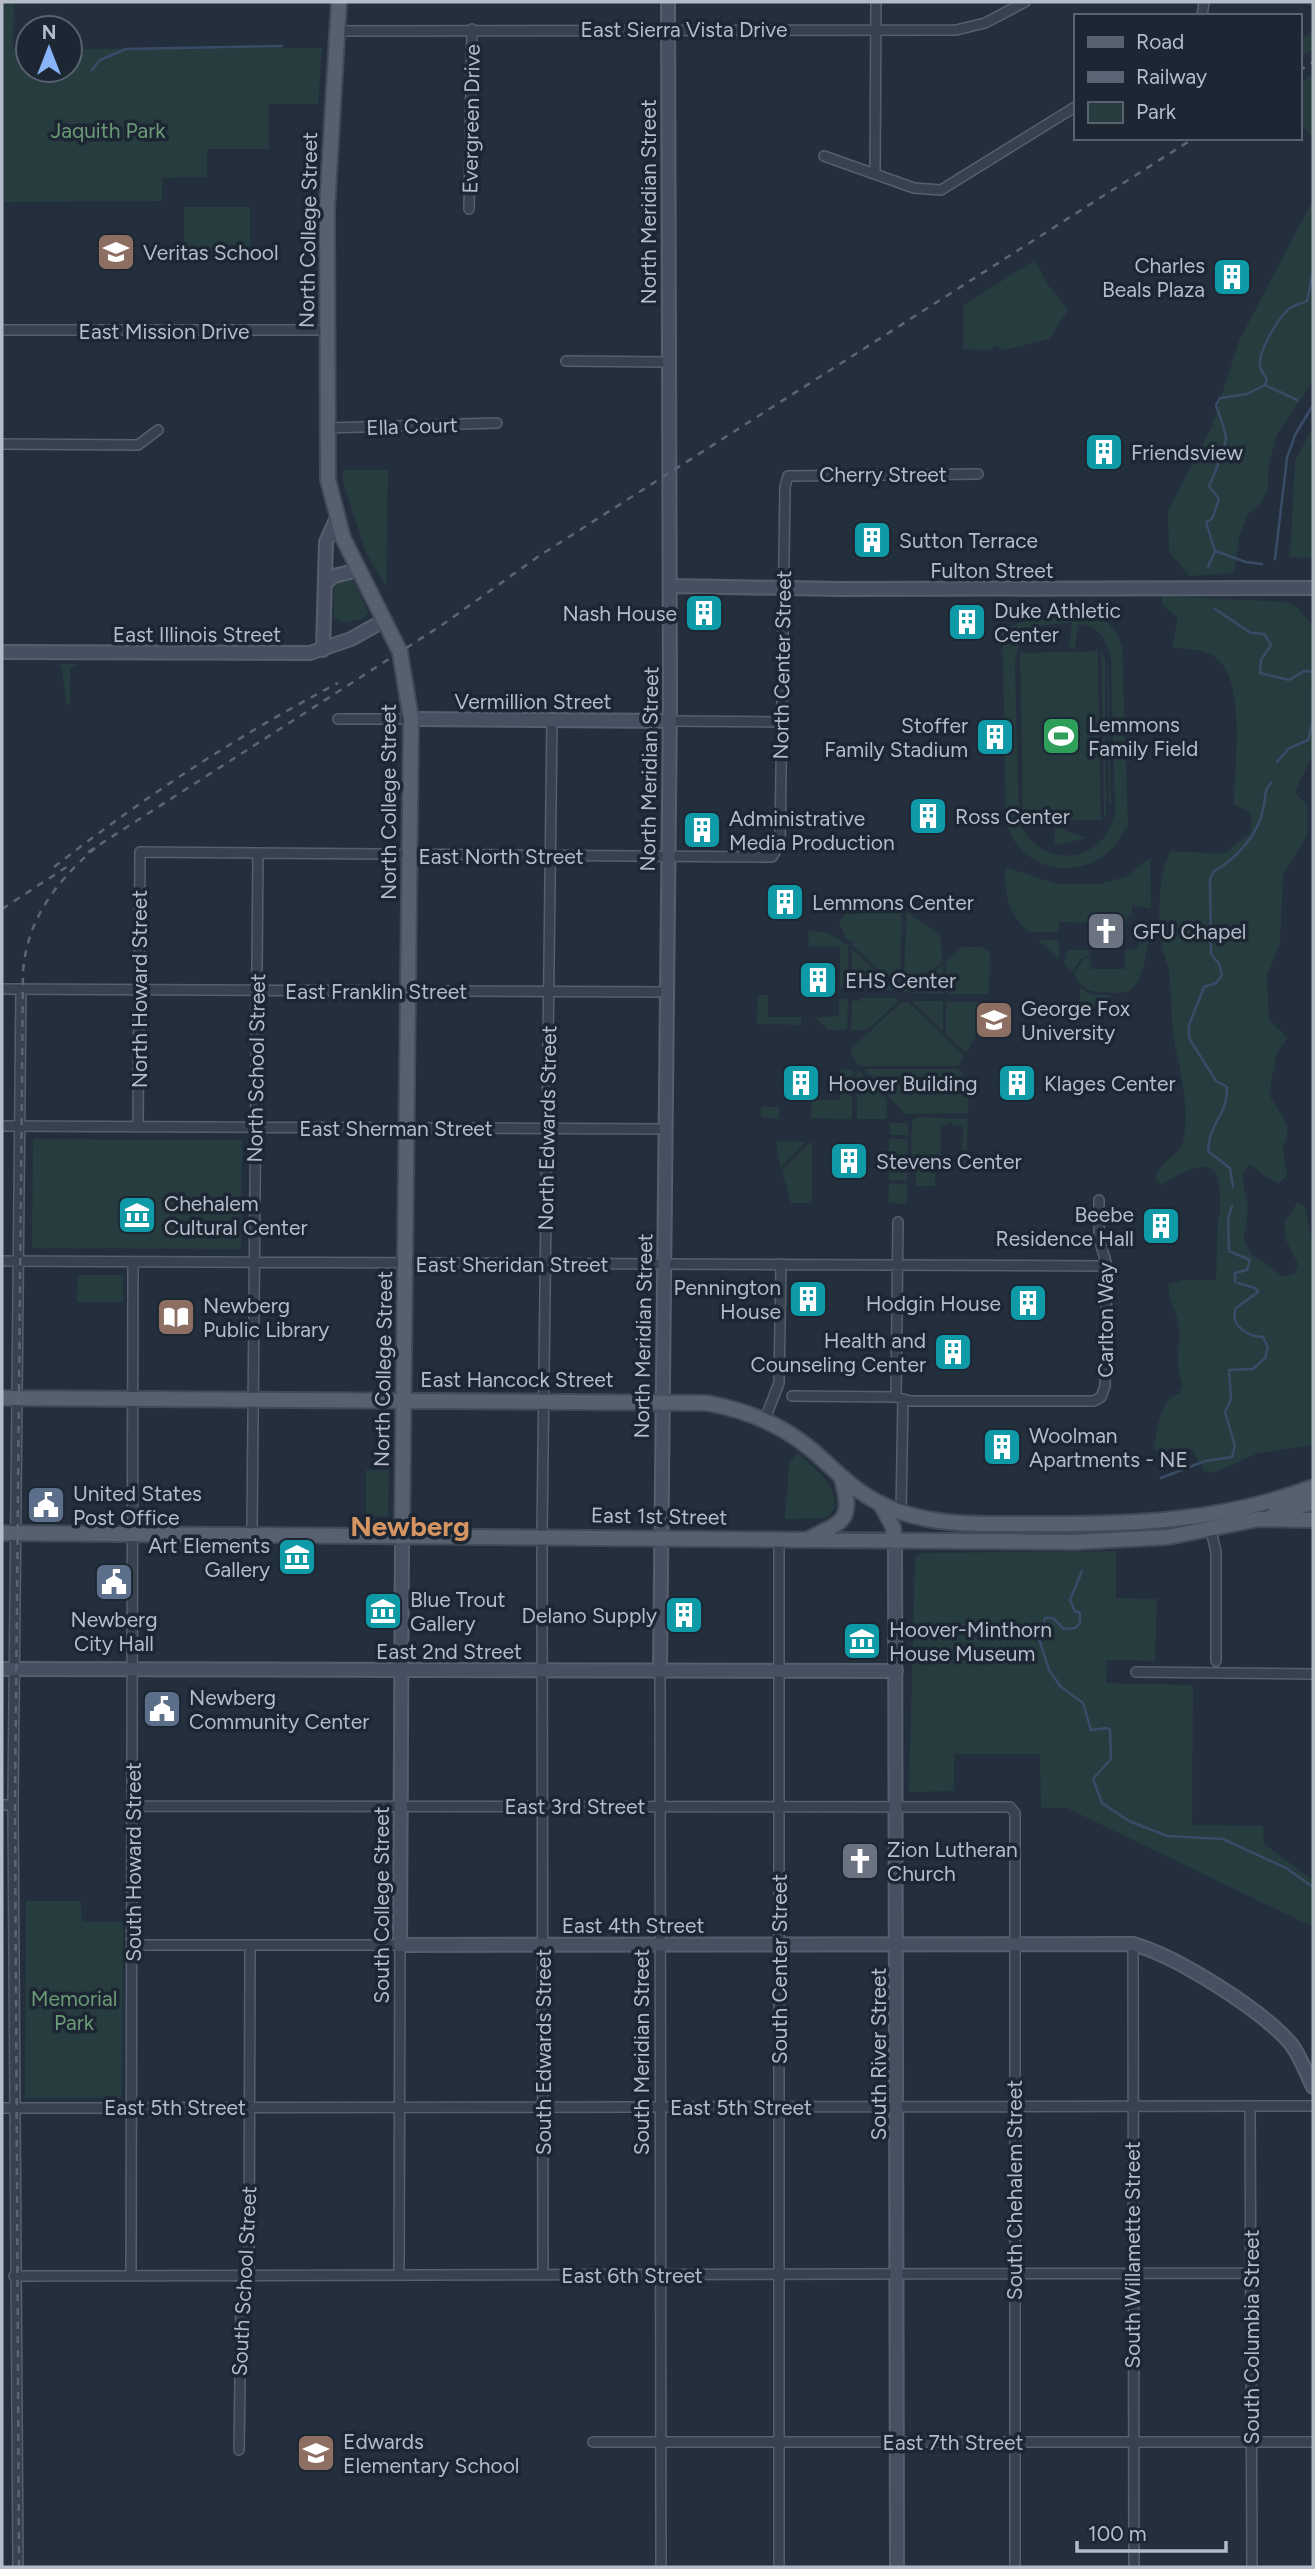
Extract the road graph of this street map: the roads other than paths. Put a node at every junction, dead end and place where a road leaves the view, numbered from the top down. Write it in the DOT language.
graph roads {
  1 [pos="338,2"];
  2 [pos="668,2"];
  3 [pos="876,2"];
  4 [pos="1025,2"];
  5 [pos="472,29"];
  6 [pos="668,29"];
  7 [pos="875,30"];
  8 [pos="337,31"];
  9 [pos="1074,108"];
  10 [pos="824,156"];
  11 [pos="875,174"];
  12 [pos="469,209"];
  13 [pos="2,330"];
  14 [pos="326,330"];
  15 [pos="566,361"];
  16 [pos="667,362"];
  17 [pos="497,424"];
  18 [pos="326,428"];
  19 [pos="158,430"];
  20 [pos="2,444"];
  21 [pos="978,474"];
  22 [pos="788,477"];
  23 [pos="336,520"];
  24 [pos="358,570"];
  25 [pos="325,583"];
  26 [pos="670,586"];
  27 [pos="783,588"];
  28 [pos="1313,588"];
  29 [pos="385,620"];
  30 [pos="323,650"];
  31 [pos="2,652"];
  32 [pos="338,719"];
  33 [pos="411,719"];
  34 [pos="552,720"];
  35 [pos="670,721"];
  36 [pos="782,722"];
  37 [pos="140,852"];
  38 [pos="258,853"];
  39 [pos="776,853"];
  40 [pos="410,855"];
  41 [pos="550,856"];
  42 [pos="667,857"];
  43 [pos="2,989"];
  44 [pos="21,989"];
  45 [pos="139,990"];
  46 [pos="257,990"];
  47 [pos="408,991"];
  48 [pos="548,991"];
  49 [pos="666,992"];
  50 [pos="2,1126"];
  51 [pos="20,1126"];
  52 [pos="138,1127"];
  53 [pos="256,1127"];
  54 [pos="406,1128"];
  55 [pos="547,1128"];
  56 [pos="665,1129"];
  57 [pos="1099,1200"];
  58 [pos="898,1222"];
  59 [pos="2,1261"];
  60 [pos="18,1261"];
  61 [pos="254,1261"];
  62 [pos="134,1262"];
  63 [pos="405,1263"];
  64 [pos="545,1263"];
  65 [pos="663,1264"];
  66 [pos="781,1264"];
  67 [pos="898,1265"];
  68 [pos="1107,1266"];
  69 [pos="792,1396"];
  70 [pos="2,1398"];
  71 [pos="17,1398"];
  72 [pos="135,1398"];
  73 [pos="899,1398"];
  74 [pos="253,1399"];
  75 [pos="403,1400"];
  76 [pos="544,1401"];
  77 [pos="661,1401"];
  78 [pos="765,1419"];
  79 [pos="842,1479"];
  80 [pos="1313,1487"];
  81 [pos="1313,1502"];
  82 [pos="880,1503"];
  83 [pos="901,1513"];
  84 [pos="1259,1519"];
  85 [pos="1313,1520"];
  86 [pos="962,1524"];
  87 [pos="1211,1530"];
  88 [pos="9,1533"];
  89 [pos="135,1533"];
  90 [pos="252,1534"];
  91 [pos="402,1535"];
  92 [pos="542,1536"];
  93 [pos="660,1537"];
  94 [pos="779,1538"];
  95 [pos="809,1538"];
  96 [pos="895,1541"];
  97 [pos="1216,1661"];
  98 [pos="8,1669"];
  99 [pos="134,1669"];
  100 [pos="401,1671"];
  101 [pos="542,1671"];
  102 [pos="660,1671"];
  103 [pos="779,1671"];
  104 [pos="896,1671"];
  105 [pos="1136,1672"];
  106 [pos="1313,1674"];
  107 [pos="2,1805"];
  108 [pos="13,1805"];
  109 [pos="133,1806"];
  110 [pos="401,1806"];
  111 [pos="542,1807"];
  112 [pos="660,1807"];
  113 [pos="779,1807"];
  114 [pos="896,1807"];
  115 [pos="1015,1813"];
  116 [pos="1013,1943"];
  117 [pos="660,1944"];
  118 [pos="779,1944"];
  119 [pos="897,1944"];
  120 [pos="1133,1944"];
  121 [pos="133,1945"];
  122 [pos="250,1945"];
  123 [pos="400,1945"];
  124 [pos="542,1945"];
  125 [pos="1313,2087"];
  126 [pos="1313,2106"];
  127 [pos="249,2107"];
  128 [pos="399,2107"];
  129 [pos="543,2107"];
  130 [pos="661,2107"];
  131 [pos="779,2107"];
  132 [pos="897,2107"];
  133 [pos="1014,2107"];
  134 [pos="1132,2107"];
  135 [pos="1250,2107"];
  136 [pos="2,2108"];
  137 [pos="15,2108"];
  138 [pos="132,2108"];
  139 [pos="1250,2273"];
  140 [pos="779,2274"];
  141 [pos="897,2274"];
  142 [pos="1014,2274"];
  143 [pos="1132,2274"];
  144 [pos="248,2275"];
  145 [pos="399,2275"];
  146 [pos="543,2275"];
  147 [pos="661,2275"];
  148 [pos="15,2276"];
  149 [pos="131,2276"];
  150 [pos="593,2442"];
  151 [pos="661,2442"];
  152 [pos="779,2442"];
  153 [pos="898,2442"];
  154 [pos="1016,2442"];
  155 [pos="1133,2442"];
  156 [pos="1251,2442"];
  157 [pos="1313,2442"];
  158 [pos="239,2450"];
  159 [pos="18,2567"];
  160 [pos="661,2567"];
  161 [pos="779,2567"];
  162 [pos="897,2567"];
  163 [pos="1015,2567"];
  164 [pos="1133,2567"];
  165 [pos="1252,2567"];
  1 -- 8 [label="main road, North College Street"];
  2 -- 6 [label="street, North Meridian Street"];
  3 -- 7 [label="street"];
  4 -- 7 [label="street, East Sierra Vista Drive"];
  5 -- 6 [label="street, East Sierra Vista Drive"];
  5 -- 8 [label="street, East Sierra Vista Drive"];
  5 -- 12 [label="street, Evergreen Drive"];
  6 -- 7 [label="street, East Sierra Vista Drive"];
  6 -- 16 [label="street, North Meridian Street"];
  7 -- 11 [label="street"];
  8 -- 14 [label="main road, North College Street"];
  9 -- 11 [label="street"];
  10 -- 11 [label="street"];
  13 -- 14 [label="street, East Mission Drive"];
  14 -- 18 [label="main road, North College Street"];
  15 -- 16 [label="street"];
  16 -- 26 [label="street, North Meridian Street"];
  17 -- 18 [label="street, Ella Court"];
  18 -- 23 [label="main road, North College Street"];
  19 -- 20 [label="street"];
  21 -- 22 [label="street, Cherry Street"];
  22 -- 27 [label="street, North Center Street"];
  23 -- 24 [label="main road, North College Street"];
  23 -- 25 [label="street"];
  24 -- 25 [label="street"];
  24 -- 29 [label="main road, North College Street"];
  25 -- 30 [label="street"];
  26 -- 27 [label="street, Fulton Street"];
  26 -- 35 [label="street, North Meridian Street"];
  27 -- 28 [label="street, Fulton Street"];
  27 -- 36 [label="street, North Center Street"];
  29 -- 30 [label="street, East Illinois Street"];
  29 -- 33 [label="main road, North College Street"];
  30 -- 31 [label="street, East Illinois Street"];
  32 -- 33 [label="street"];
  33 -- 34 [label="street, Vermillion Street"];
  33 -- 40 [label="main road, North College Street"];
  34 -- 35 [label="street, Vermillion Street"];
  34 -- 41 [label="street, North Edwards Street"];
  35 -- 36 [label="street, Vermillion Street"];
  35 -- 42 [label="street, North Meridian Street"];
  36 -- 39 [label="street, North Center Street"];
  37 -- 38 [label="street, East North Street"];
  37 -- 45 [label="street, North Howard Street"];
  38 -- 40 [label="street, East North Street"];
  38 -- 46 [label="street, North School Street"];
  39 -- 42 [label="street, East North Street"];
  40 -- 41 [label="street, East North Street"];
  40 -- 47 [label="main road, North College Street"];
  41 -- 42 [label="street, East North Street"];
  41 -- 48 [label="street, North Edwards Street"];
  42 -- 49 [label="street, North Meridian Street"];
  43 -- 44 [label="street, East Franklin Street"];
  44 -- 45 [label="street, East Franklin Street"];
  44 -- 51 [label="street"];
  45 -- 46 [label="street, East Franklin Street"];
  45 -- 52 [label="street, North Howard Street"];
  46 -- 47 [label="street, East Franklin Street"];
  46 -- 53 [label="street, North School Street"];
  47 -- 48 [label="street, East Franklin Street"];
  47 -- 54 [label="main road, North College Street"];
  48 -- 49 [label="street, East Franklin Street"];
  48 -- 55 [label="street, North Edwards Street"];
  49 -- 56 [label="street, North Meridian Street"];
  50 -- 51 [label="street, East Sherman Street"];
  51 -- 52 [label="street, East Sherman Street"];
  51 -- 60 [label="street"];
  52 -- 53 [label="street, East Sherman Street"];
  53 -- 54 [label="street, East Sherman Street"];
  53 -- 61 [label="street, North School Street"];
  54 -- 55 [label="street, East Sherman Street"];
  54 -- 63 [label="main road, North College Street"];
  55 -- 56 [label="street, East Sherman Street"];
  55 -- 64 [label="street, North Edwards Street"];
  56 -- 65 [label="street, North Meridian Street"];
  57 -- 68 [label="street, Carlton Way"];
  58 -- 67 [label="street"];
  59 -- 60 [label="street, East Sheridan Street"];
  60 -- 62 [label="street, East Sheridan Street"];
  60 -- 71 [label="street"];
  61 -- 62 [label="street, East Sheridan Street"];
  61 -- 63 [label="street, East Sheridan Street"];
  61 -- 74 [label="street, North School Street"];
  62 -- 72 [label="street"];
  63 -- 64 [label="street, East Sheridan Street"];
  63 -- 75 [label="main road, North College Street"];
  64 -- 65 [label="street, East Sheridan Street"];
  64 -- 76 [label="street, North Edwards Street"];
  65 -- 66 [label="street, East Sheridan Street"];
  65 -- 77 [label="street, North Meridian Street"];
  66 -- 67 [label="street, East Sheridan Street"];
  66 -- 78 [label="street"];
  67 -- 68 [label="street, East Sheridan Street"];
  67 -- 73 [label="street"];
  68 -- 73 [label="street, Carlton Way"];
  69 -- 73 [label="street"];
  70 -- 71 [label="main road, East Hancock Street"];
  71 -- 72 [label="main road, East Hancock Street"];
  71 -- 88 [label="street"];
  72 -- 74 [label="main road, East Hancock Street"];
  72 -- 89 [label="street"];
  73 -- 83 [label="street"];
  74 -- 75 [label="main road, East Hancock Street"];
  74 -- 90 [label="street, North School Street"];
  75 -- 76 [label="main road, East Hancock Street"];
  75 -- 91 [label="main road, North College Street"];
  76 -- 77 [label="main road, East Hancock Street"];
  76 -- 92 [label="street, North Edwards Street"];
  77 -- 78 [label="main road, East Hancock Street"];
  77 -- 93 [label="street, North Meridian Street"];
  78 -- 79 [label="main road, East Hancock Street"];
  79 -- 82 [label="main road"];
  79 -- 95 [label="main road"];
  80 -- 86 [label="main road"];
  81 -- 84 [label="main road"];
  82 -- 83 [label="main road"];
  82 -- 96 [label="main road"];
  83 -- 86 [label="main road"];
  84 -- 85 [label="main road, East 1st Street"];
  84 -- 87 [label="main road, East 1st Street"];
  86 -- 96 [label="main road"];
  87 -- 96 [label="main road, East 1st Street"];
  87 -- 97 [label="street"];
  88 -- 89 [label="main road, East 1st Street"];
  88 -- 98 [label="street"];
  89 -- 90 [label="main road, East 1st Street"];
  89 -- 99 [label="street, South Howard Street"];
  90 -- 91 [label="main road, East 1st Street"];
  91 -- 92 [label="main road, East 1st Street"];
  91 -- 100 [label="street, South College Street"];
  92 -- 93 [label="main road, East 1st Street"];
  92 -- 101 [label="street, South Edwards Street"];
  93 -- 94 [label="main road, East 1st Street"];
  93 -- 102 [label="street, South Meridian Street"];
  94 -- 95 [label="main road, East 1st Street"];
  94 -- 103 [label="street, South Center Street"];
  95 -- 96 [label="main road, East 1st Street"];
  96 -- 104 [label="street, South River Street"];
  98 -- 99 [label="street, East 2nd Street"];
  98 -- 108 [label="street"];
  99 -- 100 [label="street, East 2nd Street"];
  99 -- 109 [label="street, South Howard Street"];
  100 -- 101 [label="street, East 2nd Street"];
  100 -- 110 [label="street, South College Street"];
  101 -- 102 [label="street, East 2nd Street"];
  101 -- 111 [label="street, South Edwards Street"];
  102 -- 103 [label="street, East 2nd Street"];
  102 -- 112 [label="street, South Meridian Street"];
  103 -- 104 [label="street, East 2nd Street"];
  103 -- 113 [label="street, South Center Street"];
  104 -- 114 [label="street, South River Street"];
  105 -- 106 [label="street"];
  107 -- 108 [label="street"];
  108 -- 137 [label="street"];
  109 -- 110 [label="street, East 3rd Street"];
  109 -- 121 [label="street, South Howard Street"];
  110 -- 111 [label="street, East 3rd Street"];
  110 -- 123 [label="street, South College Street"];
  111 -- 112 [label="street, East 3rd Street"];
  111 -- 124 [label="street, South Edwards Street"];
  112 -- 113 [label="street, East 3rd Street"];
  112 -- 117 [label="street, South Meridian Street"];
  113 -- 114 [label="street, East 3rd Street"];
  113 -- 118 [label="street, South Center Street"];
  114 -- 115 [label="street, East 3rd Street"];
  114 -- 119 [label="street, South River Street"];
  115 -- 116 [label="street, South Chehalem Street"];
  116 -- 119 [label="street, East 4th Street"];
  116 -- 120 [label="street, East 4th Street"];
  116 -- 133 [label="street, South Chehalem Street"];
  117 -- 118 [label="street, East 4th Street"];
  117 -- 124 [label="street, East 4th Street"];
  117 -- 130 [label="street, South Meridian Street"];
  118 -- 119 [label="street, East 4th Street"];
  118 -- 131 [label="street, South Center Street"];
  119 -- 132 [label="street, South River Street"];
  120 -- 125 [label="street, East 4th Street"];
  120 -- 134 [label="street, South Willamette Street"];
  121 -- 122 [label="street, East 4th Street"];
  121 -- 138 [label="street, South Howard Street"];
  122 -- 123 [label="street, East 4th Street"];
  122 -- 127 [label="street, South School Street"];
  123 -- 124 [label="street, East 4th Street"];
  123 -- 128 [label="street, South College Street"];
  124 -- 129 [label="street, South Edwards Street"];
  126 -- 135 [label="street, East 5th Street"];
  127 -- 128 [label="street, East 5th Street"];
  127 -- 138 [label="street, East 5th Street"];
  127 -- 144 [label="street, South School Street"];
  128 -- 129 [label="street, East 5th Street"];
  128 -- 145 [label="street, South College Street"];
  129 -- 130 [label="street, East 5th Street"];
  129 -- 146 [label="street, South Edwards Street"];
  130 -- 131 [label="street, East 5th Street"];
  130 -- 147 [label="street, South Meridian Street"];
  131 -- 132 [label="street, East 5th Street"];
  131 -- 140 [label="street, South Center Street"];
  132 -- 133 [label="street, East 5th Street"];
  132 -- 141 [label="street, South River Street"];
  133 -- 134 [label="street, East 5th Street"];
  133 -- 142 [label="street, South Chehalem Street"];
  134 -- 135 [label="street, East 5th Street"];
  134 -- 143 [label="street, South Willamette Street"];
  135 -- 139 [label="street, South Columbia Street"];
  136 -- 137 [label="street, East 5th Street"];
  137 -- 138 [label="street, East 5th Street"];
  137 -- 148 [label="street"];
  138 -- 149 [label="street, South Howard Street"];
  139 -- 143 [label="street, East 6th Street"];
  139 -- 156 [label="street, South Columbia Street"];
  140 -- 141 [label="street, East 6th Street"];
  140 -- 147 [label="street, East 6th Street"];
  140 -- 152 [label="street, South Center Street"];
  141 -- 142 [label="street, East 6th Street"];
  141 -- 153 [label="street, South River Street"];
  142 -- 143 [label="street, East 6th Street"];
  142 -- 154 [label="street, South Chehalem Street"];
  143 -- 155 [label="street, South Willamette Street"];
  144 -- 145 [label="street, East 6th Street"];
  144 -- 149 [label="street, East 6th Street"];
  144 -- 158 [label="street, South School Street"];
  145 -- 146 [label="street, East 6th Street"];
  146 -- 147 [label="street, East 6th Street"];
  147 -- 151 [label="street, South Meridian Street"];
  148 -- 149 [label="street, East 6th Street"];
  148 -- 159 [label="street"];
  150 -- 151 [label="street, East 7th Street"];
  151 -- 152 [label="street, East 7th Street"];
  151 -- 160 [label="street, South Meridian Street"];
  152 -- 153 [label="street, East 7th Street"];
  152 -- 161 [label="street, South Center Street"];
  153 -- 154 [label="street, East 7th Street"];
  153 -- 162 [label="street, South River Street"];
  154 -- 155 [label="street, East 7th Street"];
  154 -- 163 [label="street, South Chehalem Street"];
  155 -- 156 [label="street, East 7th Street"];
  155 -- 164 [label="street, South Willamette Street"];
  156 -- 157 [label="street, East 7th Street"];
  156 -- 165 [label="street, South Columbia Street"];
}
